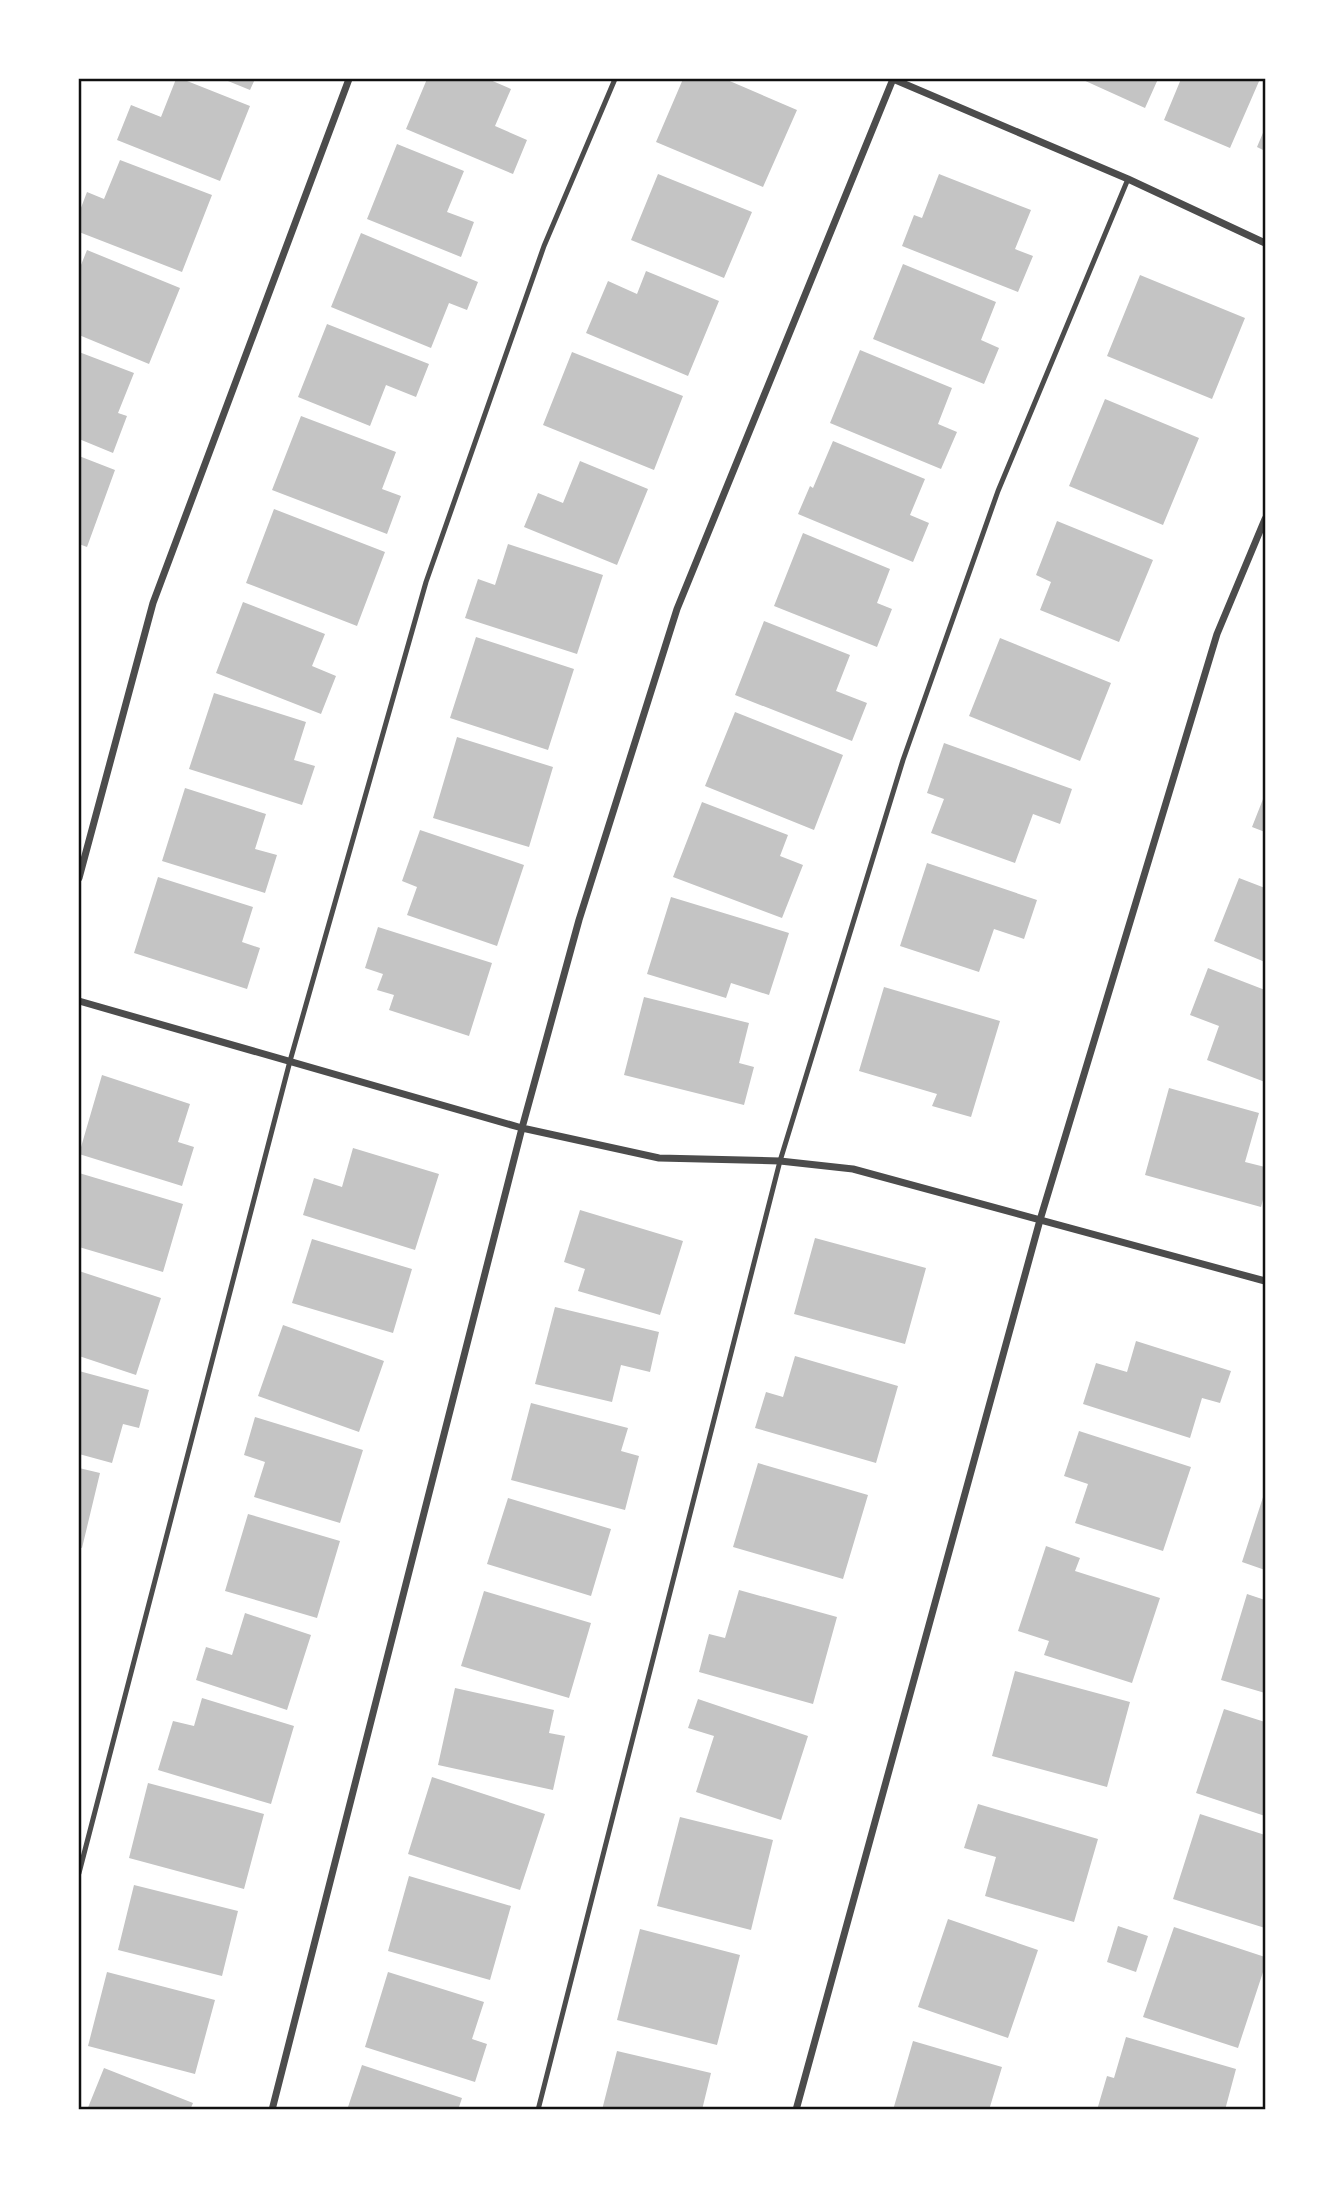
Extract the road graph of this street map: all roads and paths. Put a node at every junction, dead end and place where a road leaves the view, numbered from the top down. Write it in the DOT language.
graph roads {
  1 [pos="349,79"];
  2 [pos="615,79"];
  3 [pos="893,79"];
  4 [pos="1128,179"];
  5 [pos="1265,243"];
  6 [pos="1265,519"];
  7 [pos="79,878"];
  8 [pos="79,1001"];
  9 [pos="290,1061"];
  10 [pos="522,1128"];
  11 [pos="780,1161"];
  12 [pos="1040,1220"];
  13 [pos="1265,1281"];
  14 [pos="79,1873"];
  15 [pos="272,2110"];
  16 [pos="538,2110"];
  17 [pos="796,2110"];
  1 -- 7 [label="street"];
  2 -- 9 [label="lane"];
  3 -- 4 [label="street"];
  3 -- 10 [label="street"];
  4 -- 5 [label="street"];
  4 -- 11 [label="lane"];
  6 -- 12 [label="street"];
  8 -- 9 [label="street"];
  9 -- 10 [label="street"];
  9 -- 14 [label="lane"];
  10 -- 11 [label="street"];
  10 -- 15 [label="street"];
  11 -- 12 [label="street"];
  11 -- 16 [label="lane"];
  12 -- 13 [label="street"];
  12 -- 17 [label="street"];
}
